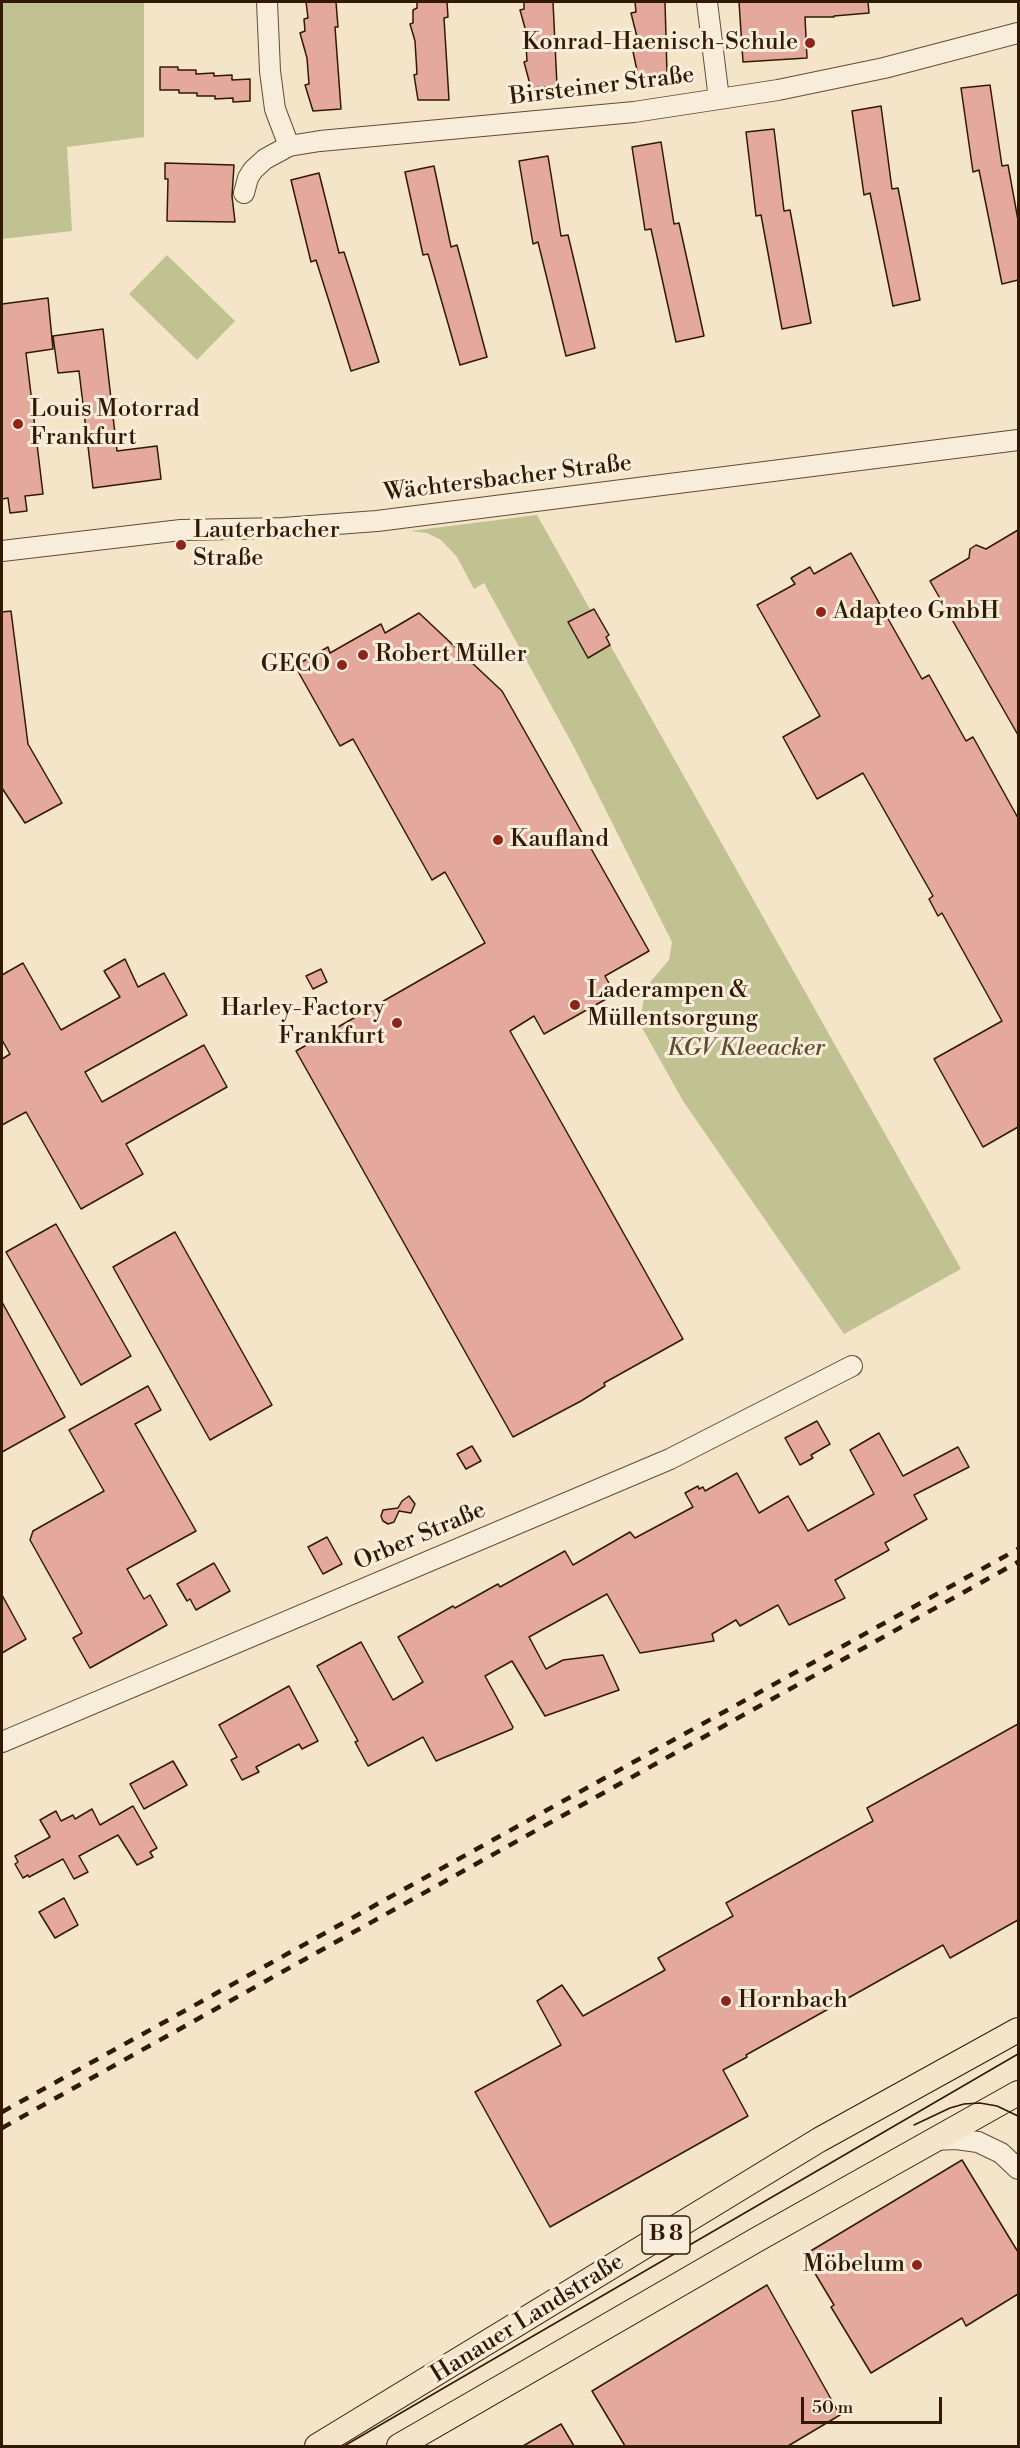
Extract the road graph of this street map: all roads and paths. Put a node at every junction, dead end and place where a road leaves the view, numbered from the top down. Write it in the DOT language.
graph roads {
  1 [pos="267,2"];
  2 [pos="707,2"];
  3 [pos="1018,33"];
  4 [pos="719,99"];
  5 [pos="289,146"];
  6 [pos="244,193"];
  7 [pos="1018,440"];
  8 [pos="2,551"];
  9 [pos="852,1366"];
  10 [pos="2,1742"];
  11 [pos="1018,2030"];
  12 [pos="1018,2093"];
  13 [pos="934,2140"];
  14 [pos="1018,2169"];
  15 [pos="317,2446"];
  16 [pos="399,2446"];
  1 -- 5 [label="street"];
  2 -- 4 [label="street"];
  3 -- 4 [label="street, Birsteiner Straße"];
  4 -- 5 [label="street, Birsteiner Straße"];
  5 -- 6 [label="street, Birsteiner Straße"];
  7 -- 8 [label="street, Wächtersbacher Straße"];
  9 -- 10 [label="street, Orber Straße"];
  11 -- 15 [label="main road, Hanauer Landstraße / B 8"];
  12 -- 13 [label="main road, Hanauer Landstraße / B 8"];
  13 -- 14 [label="street"];
  13 -- 16 [label="main road, Hanauer Landstraße / B 8"];
}
